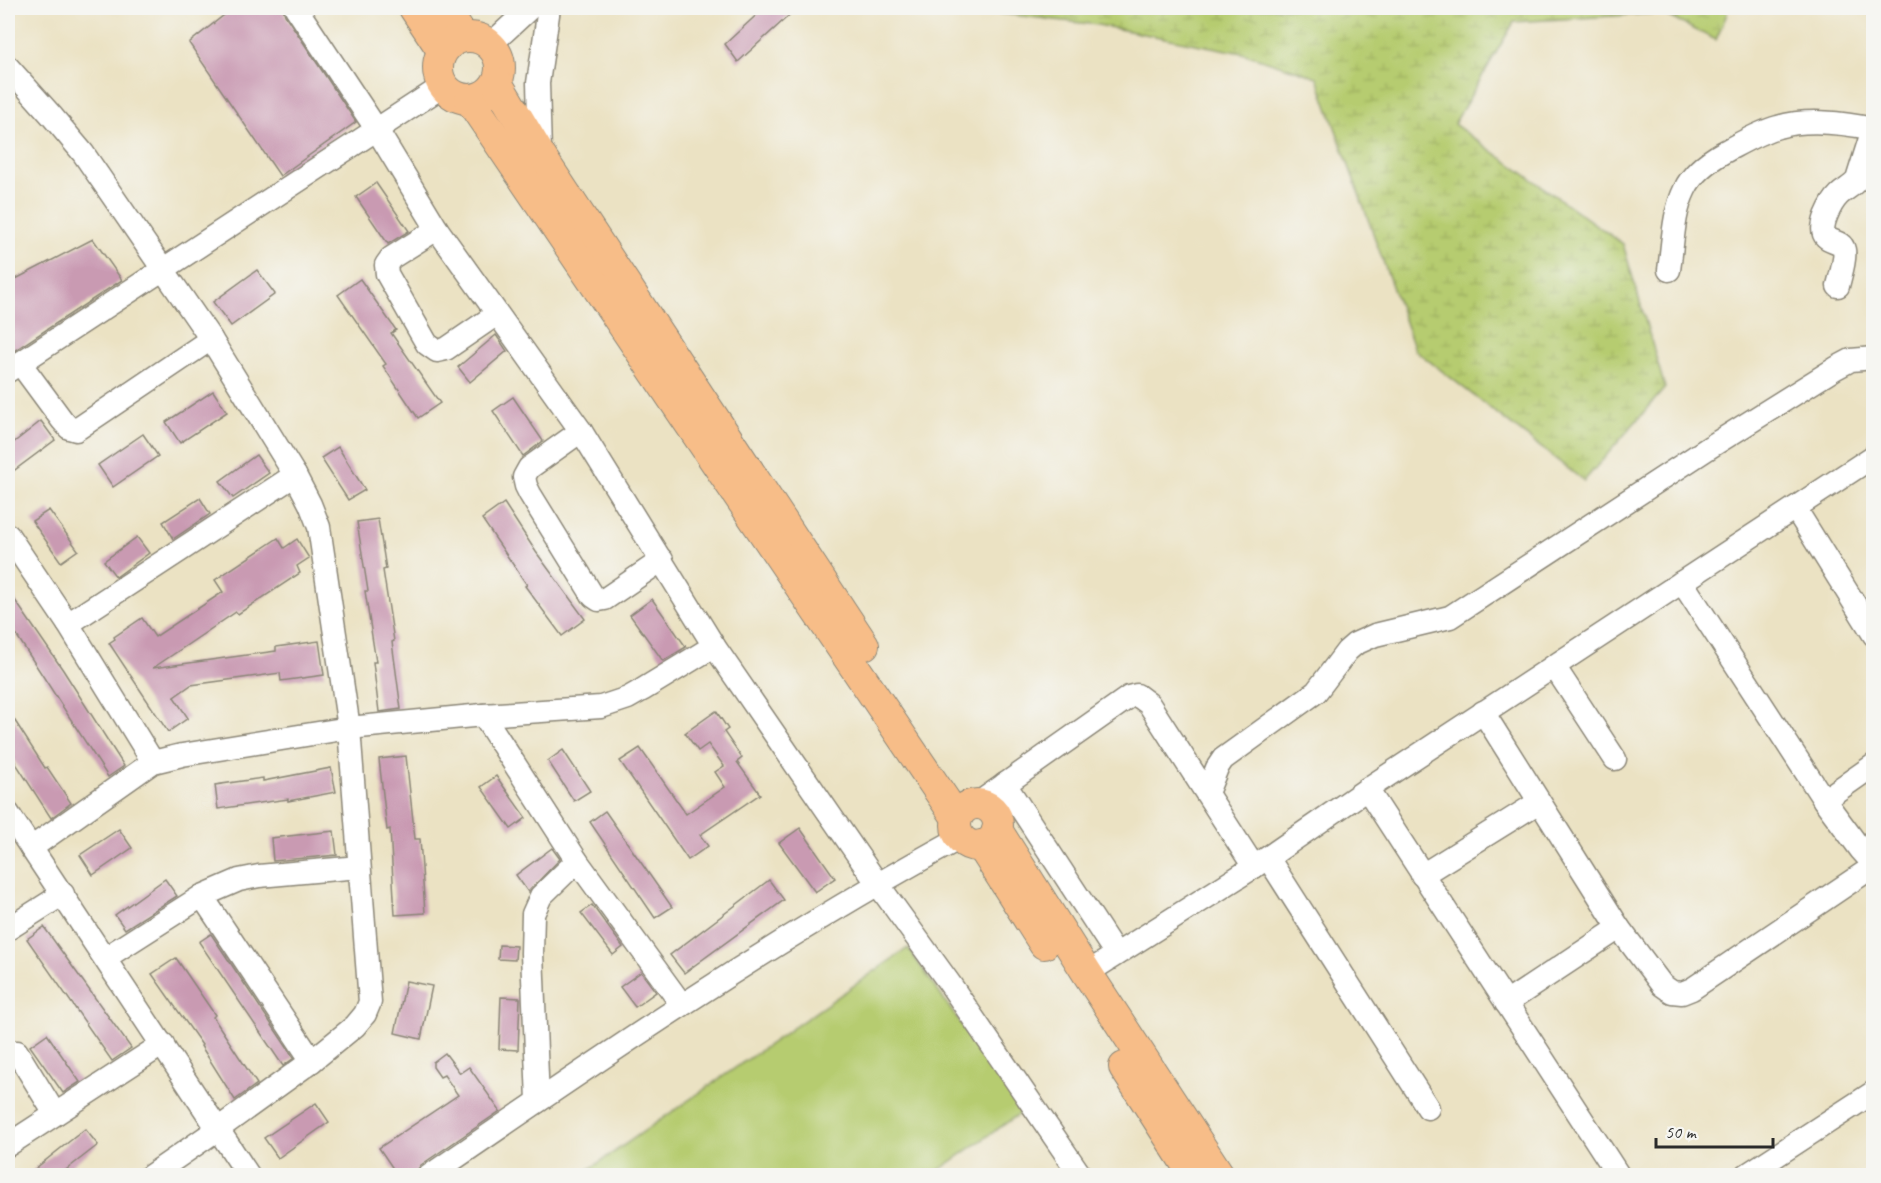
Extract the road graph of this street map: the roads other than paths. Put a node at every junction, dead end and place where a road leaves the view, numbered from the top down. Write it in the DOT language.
graph roads {
  1 [pos="296,8"];
  2 [pos="414,8"];
  3 [pos="444,8"];
  4 [pos="530,8"];
  5 [pos="549,8"];
  6 [pos="465,44"];
  7 [pos="8,67"];
  8 [pos="497,82"];
  9 [pos="443,86"];
  10 [pos="470,100"];
  11 [pos="1873,129"];
  12 [pos="377,130"];
  13 [pos="540,155"];
  14 [pos="437,229"];
  15 [pos="163,269"];
  16 [pos="1669,270"];
  17 [pos="1838,286"];
  18 [pos="497,314"];
  19 [pos="211,339"];
  20 [pos="1874,358"];
  21 [pos="14,367"];
  22 [pos="581,431"];
  23 [pos="1873,457"];
  24 [pos="295,475"];
  25 [pos="1796,508"];
  26 [pos="8,535"];
  27 [pos="662,560"];
  28 [pos="1682,582"];
  29 [pos="68,624"];
  30 [pos="1874,635"];
  31 [pos="714,646"];
  32 [pos="1554,666"];
  33 [pos="1483,712"];
  34 [pos="483,715"];
  35 [pos="350,728"];
  36 [pos="1615,759"];
  37 [pos="153,762"];
  38 [pos="1874,765"];
  39 [pos="1005,784"];
  40 [pos="1367,789"];
  41 [pos="1207,793"];
  42 [pos="1824,800"];
  43 [pos="1539,802"];
  44 [pos="8,813"];
  45 [pos="974,823"];
  46 [pos="31,848"];
  47 [pos="577,861"];
  48 [pos="1874,861"];
  49 [pos="1261,862"];
  50 [pos="1874,866"];
  51 [pos="359,867"];
  52 [pos="1422,875"];
  53 [pos="877,883"];
  54 [pos="63,894"];
  55 [pos="202,896"];
  56 [pos="1619,928"];
  57 [pos="8,929"];
  58 [pos="1116,954"];
  59 [pos="105,958"];
  60 [pos="1087,973"];
  61 [pos="1506,1003"];
  62 [pos="682,1005"];
  63 [pos="163,1044"];
  64 [pos="8,1054"];
  65 [pos="312,1061"];
  66 [pos="1874,1092"];
  67 [pos="538,1101"];
  68 [pos="1428,1108"];
  69 [pos="55,1114"];
  70 [pos="218,1129"];
  71 [pos="8,1145"];
  72 [pos="150,1176"];
  73 [pos="249,1176"];
  74 [pos="429,1176"];
  75 [pos="1081,1176"];
  76 [pos="1194,1176"];
  77 [pos="1220,1176"];
  78 [pos="1619,1176"];
  79 [pos="1745,1176"];
  1 -- 12 [label="street"];
  2 -- 6 [label="main road"];
  3 -- 6 [label="main road"];
  4 -- 6 [label="street"];
  5 -- 13 [label="street"];
  6 -- 8 [label="main road"];
  6 -- 9 [label="main road"];
  7 -- 15 [label="street"];
  8 -- 10 [label="main road"];
  8 -- 13 [label="main road"];
  9 -- 10 [label="main road"];
  9 -- 12 [label="street"];
  10 -- 45 [label="main road"];
  11 -- 16 [label="street"];
  11 -- 17 [label="street"];
  12 -- 14 [label="street"];
  12 -- 15 [label="street"];
  13 -- 45 [label="main road"];
  14 -- 18 [label="street"];
  14 -- 18 [label="street"];
  15 -- 19 [label="street"];
  15 -- 21 [label="street"];
  18 -- 22 [label="street"];
  19 -- 21 [label="street"];
  19 -- 24 [label="street"];
  20 -- 41 [label="street"];
  22 -- 27 [label="street"];
  22 -- 27 [label="street"];
  23 -- 25 [label="street"];
  24 -- 29 [label="street"];
  24 -- 35 [label="street"];
  25 -- 28 [label="street"];
  25 -- 30 [label="street"];
  26 -- 29 [label="street"];
  27 -- 31 [label="street"];
  28 -- 32 [label="street"];
  28 -- 42 [label="street"];
  29 -- 37 [label="street"];
  31 -- 34 [label="street"];
  31 -- 53 [label="street"];
  32 -- 33 [label="street"];
  32 -- 36 [label="street"];
  33 -- 40 [label="street"];
  33 -- 43 [label="street"];
  34 -- 35 [label="street"];
  34 -- 47 [label="street"];
  35 -- 37 [label="street"];
  35 -- 51 [label="street"];
  37 -- 46 [label="street"];
  38 -- 42 [label="street"];
  39 -- 41 [label="street"];
  39 -- 45 [label="street"];
  39 -- 58 [label="street"];
  40 -- 49 [label="street"];
  40 -- 52 [label="street"];
  41 -- 49 [label="street"];
  42 -- 48 [label="street"];
  43 -- 52 [label="street"];
  43 -- 56 [label="street"];
  44 -- 46 [label="street"];
  45 -- 53 [label="street"];
  45 -- 60 [label="main road"];
  45 -- 76 [label="main road"];
  46 -- 54 [label="street"];
  47 -- 62 [label="street"];
  47 -- 67 [label="street"];
  49 -- 58 [label="street"];
  49 -- 68 [label="street"];
  50 -- 56 [label="street"];
  51 -- 55 [label="street"];
  51 -- 65 [label="street"];
  52 -- 61 [label="street"];
  53 -- 62 [label="street"];
  53 -- 75 [label="street"];
  54 -- 57 [label="street"];
  54 -- 59 [label="street"];
  55 -- 59 [label="street"];
  55 -- 65 [label="street"];
  56 -- 61 [label="street"];
  58 -- 60 [label="street"];
  59 -- 63 [label="street"];
  60 -- 77 [label="main road"];
  61 -- 78 [label="street"];
  62 -- 67 [label="street"];
  63 -- 69 [label="street"];
  63 -- 70 [label="street"];
  64 -- 69 [label="street"];
  65 -- 70 [label="street"];
  66 -- 79 [label="street"];
  67 -- 74 [label="street"];
  69 -- 71 [label="street"];
  70 -- 72 [label="street"];
  70 -- 73 [label="street"];
}
